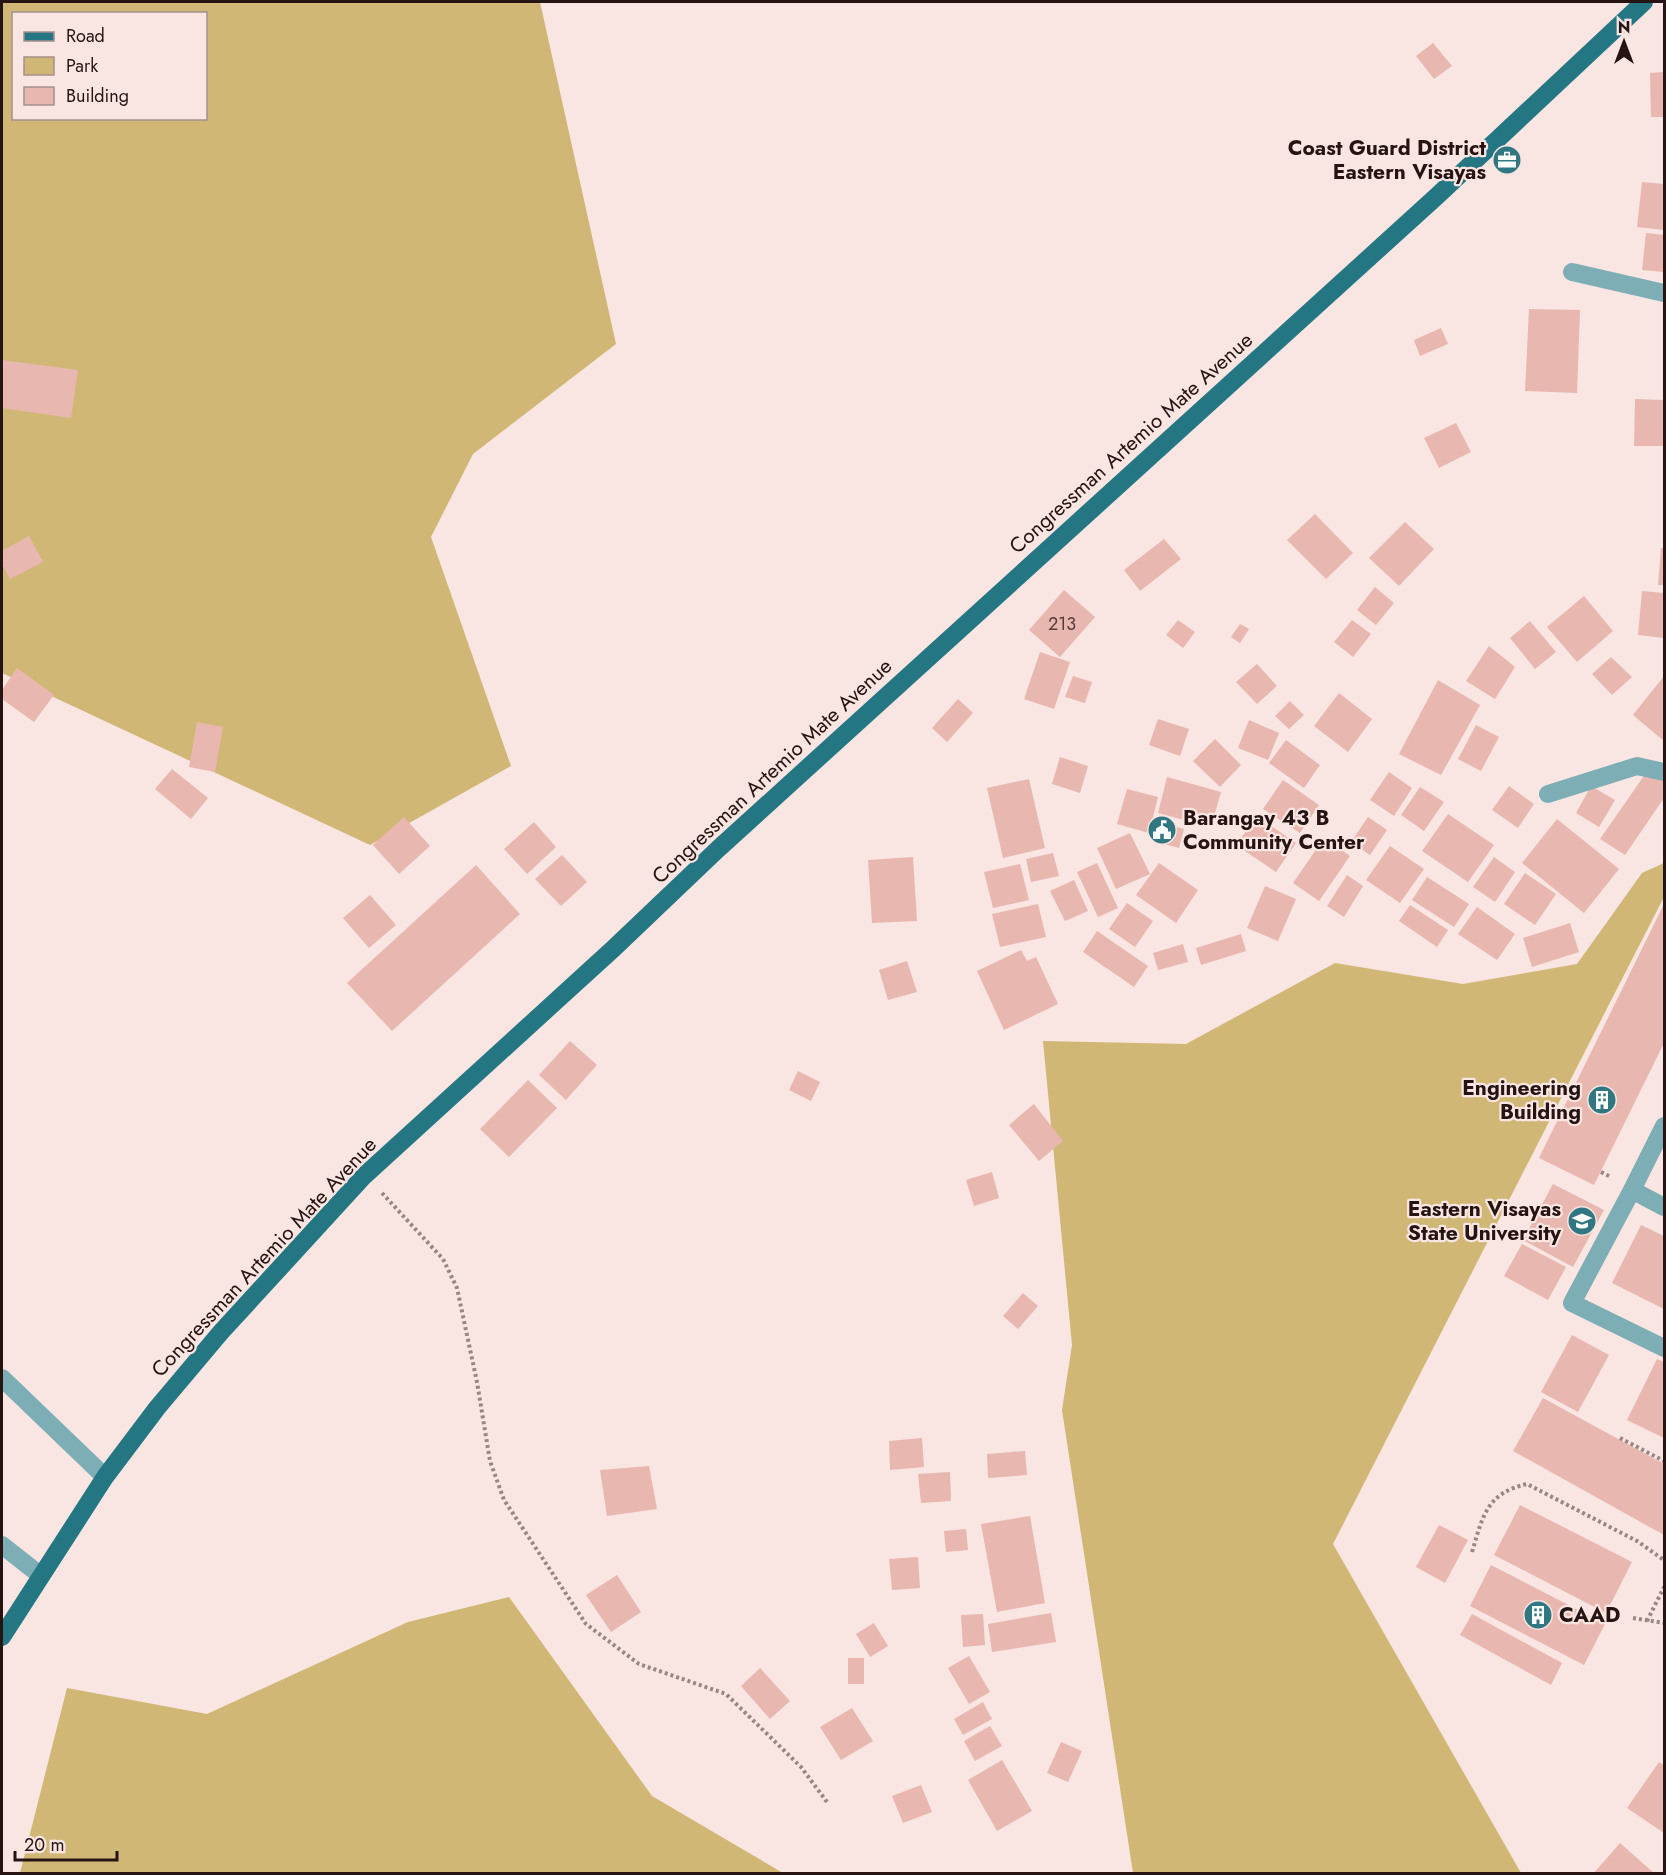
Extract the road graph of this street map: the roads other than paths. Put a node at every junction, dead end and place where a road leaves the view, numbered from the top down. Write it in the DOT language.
graph roads {
  1 [pos="1644,2"];
  2 [pos="1572,272"];
  3 [pos="1665,293"];
  4 [pos="1665,772"];
  5 [pos="1548,794"];
  6 [pos="1665,1126"];
  7 [pos="1632,1190"];
  8 [pos="1665,1207"];
  9 [pos="1665,1348"];
  10 [pos="2,1378"];
  11 [pos="105,1478"];
  12 [pos="2,1545"];
  13 [pos="40,1575"];
  14 [pos="2,1637"];
  1 -- 11 [label="main road, Congressman Artemio Mate Avenue"];
  2 -- 3 [label="street"];
  4 -- 5 [label="street"];
  6 -- 7 [label="street"];
  7 -- 8 [label="street"];
  7 -- 9 [label="street"];
  10 -- 11 [label="street"];
  11 -- 13 [label="main road, Congressman Artemio Mate Avenue"];
  12 -- 13 [label="street"];
  13 -- 14 [label="main road, Congressman Artemio Mate Avenue"];
}
